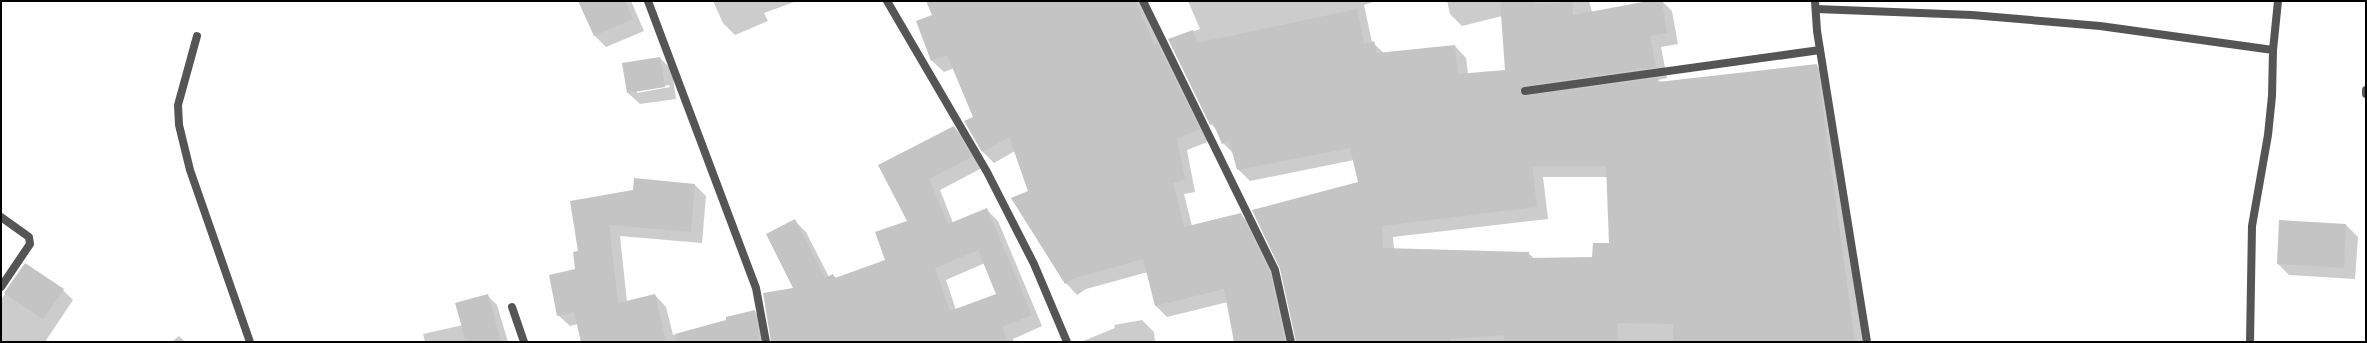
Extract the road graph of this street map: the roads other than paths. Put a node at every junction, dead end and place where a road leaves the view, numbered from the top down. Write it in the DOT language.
graph roads {
  1 [pos="648,1"];
  2 [pos="887,1"];
  3 [pos="1144,1"];
  4 [pos="2278,1"];
  5 [pos="1815,5"];
  6 [pos="197,36"];
  7 [pos="1820,50"];
  8 [pos="2273,50"];
  9 [pos="2366,90"];
  10 [pos="1525,91"];
  11 [pos="2366,94"];
  12 [pos="1,217"];
  13 [pos="1,287"];
  14 [pos="512,307"];
  15 [pos="250,342"];
  16 [pos="524,342"];
  17 [pos="766,342"];
  18 [pos="1067,342"];
  19 [pos="1291,342"];
  20 [pos="1867,342"];
  21 [pos="2250,342"];
  1 -- 17 [label="street"];
  2 -- 18 [label="street"];
  3 -- 19 [label="street"];
  4 -- 8 [label="street"];
  5 -- 7 [label="street"];
  5 -- 8 [label="street"];
  6 -- 15 [label="street"];
  7 -- 10 [label="street"];
  7 -- 20 [label="street"];
  8 -- 21 [label="street"];
  9 -- 11 [label="street"];
  12 -- 13 [label="street"];
  14 -- 16 [label="street"];
}
